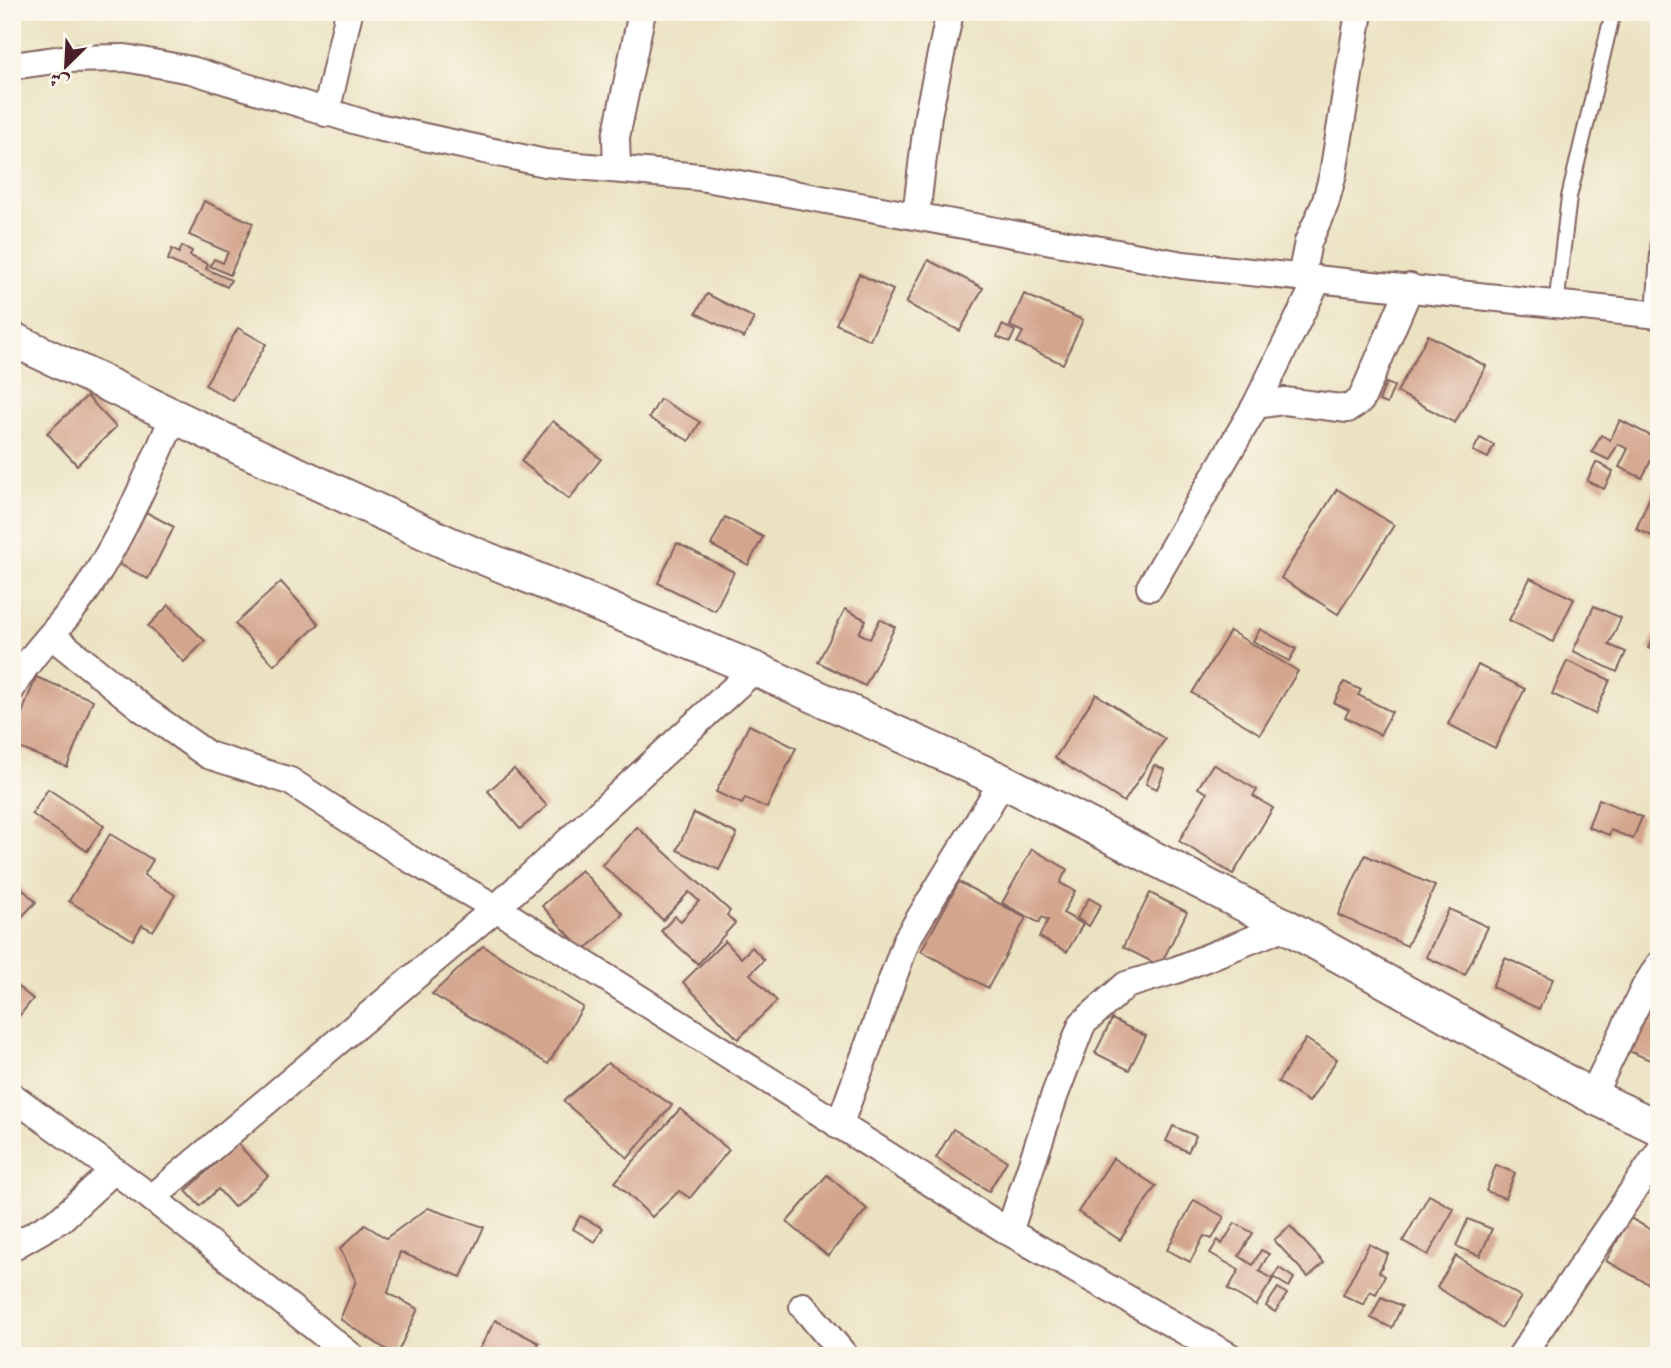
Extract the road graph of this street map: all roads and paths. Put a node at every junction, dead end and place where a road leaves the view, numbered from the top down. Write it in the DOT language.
graph roads {
  1 [pos="349,12"];
  2 [pos="642,12"];
  3 [pos="950,12"];
  4 [pos="1359,12"];
  5 [pos="1613,12"];
  6 [pos="12,66"];
  7 [pos="326,113"];
  8 [pos="617,169"];
  9 [pos="916,216"];
  10 [pos="1659,237"];
  11 [pos="1310,278"];
  12 [pos="1410,287"];
  13 [pos="1556,306"];
  14 [pos="1656,315"];
  15 [pos="12,339"];
  16 [pos="1256,404"];
  17 [pos="174,416"];
  18 [pos="1150,587"];
  19 [pos="52,636"];
  20 [pos="755,669"];
  21 [pos="12,688"];
  22 [pos="1003,781"];
  23 [pos="496,908"];
  24 [pos="1286,926"];
  25 [pos="1659,965"];
  26 [pos="12,1096"];
  27 [pos="1592,1096"];
  28 [pos="839,1126"];
  29 [pos="1659,1128"];
  30 [pos="1659,1152"];
  31 [pos="113,1171"];
  32 [pos="152,1198"];
  33 [pos="1009,1231"];
  34 [pos="12,1247"];
  35 [pos="803,1306"];
  36 [pos="351,1356"];
  37 [pos="845,1356"];
  38 [pos="1229,1356"];
  39 [pos="1521,1356"];
  1 -- 7 [label="street"];
  2 -- 8 [label="street"];
  3 -- 9 [label="street"];
  4 -- 11 [label="street"];
  5 -- 13 [label="lane"];
  6 -- 7 [label="street"];
  7 -- 8 [label="street"];
  8 -- 9 [label="street"];
  9 -- 11 [label="street"];
  10 -- 14 [label="lane"];
  11 -- 12 [label="street"];
  11 -- 16 [label="street"];
  12 -- 13 [label="street"];
  12 -- 16 [label="street"];
  13 -- 14 [label="street"];
  15 -- 17 [label="street"];
  16 -- 18 [label="street"];
  17 -- 19 [label="street"];
  17 -- 20 [label="street"];
  19 -- 21 [label="street"];
  19 -- 23 [label="street"];
  20 -- 22 [label="street"];
  20 -- 23 [label="street"];
  22 -- 24 [label="street"];
  22 -- 28 [label="street"];
  23 -- 28 [label="street"];
  23 -- 32 [label="street"];
  24 -- 27 [label="street"];
  24 -- 33 [label="street"];
  25 -- 27 [label="street"];
  26 -- 31 [label="street"];
  27 -- 29 [label="street"];
  28 -- 33 [label="street"];
  30 -- 39 [label="street"];
  31 -- 32 [label="street"];
  31 -- 34 [label="street"];
  32 -- 36 [label="street"];
  33 -- 38 [label="street"];
  35 -- 37 [label="street"];
}
